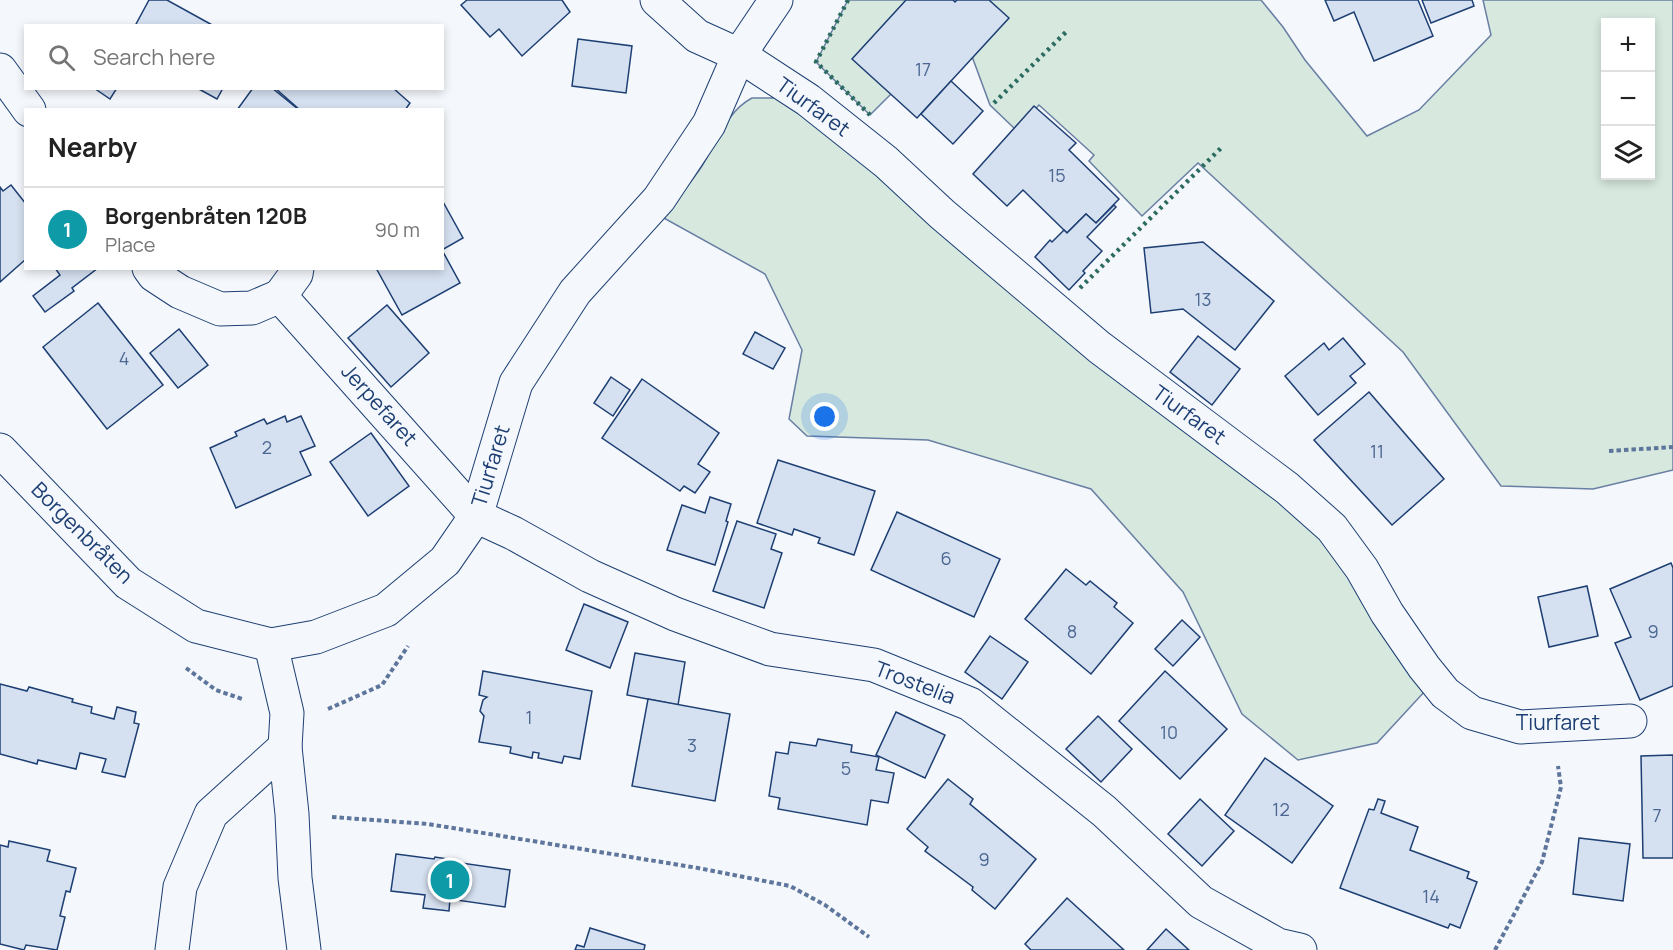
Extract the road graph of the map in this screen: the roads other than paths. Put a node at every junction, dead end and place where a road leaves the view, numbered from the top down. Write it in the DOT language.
graph roads {
  1 [pos="657,0"];
  2 [pos="776,0"];
  3 [pos="739,55"];
  4 [pos="0,70"];
  5 [pos="28,108"];
  6 [pos="150,270"];
  7 [pos="297,270"];
  8 [pos="280,296"];
  9 [pos="0,450"];
  10 [pos="476,516"];
  11 [pos="271,645"];
  12 [pos="1630,722"];
  13 [pos="285,747"];
  14 [pos="172,950"];
  15 [pos="304,950"];
  16 [pos="1300,950"];
  1 -- 3 [label="street"];
  2 -- 3 [label="street, Tiurfaret"];
  3 -- 10 [label="street, Tiurfaret"];
  3 -- 12 [label="street, Tiurfaret"];
  4 -- 5 [label="street"];
  6 -- 8 [label="street"];
  7 -- 8 [label="street"];
  8 -- 10 [label="street, Jerpefaret"];
  9 -- 11 [label="street, Borgenbråten"];
  10 -- 11 [label="street, Borgenbråten"];
  10 -- 16 [label="street, Trostelia"];
  11 -- 13 [label="street"];
  13 -- 14 [label="street"];
  13 -- 15 [label="street"];
}
